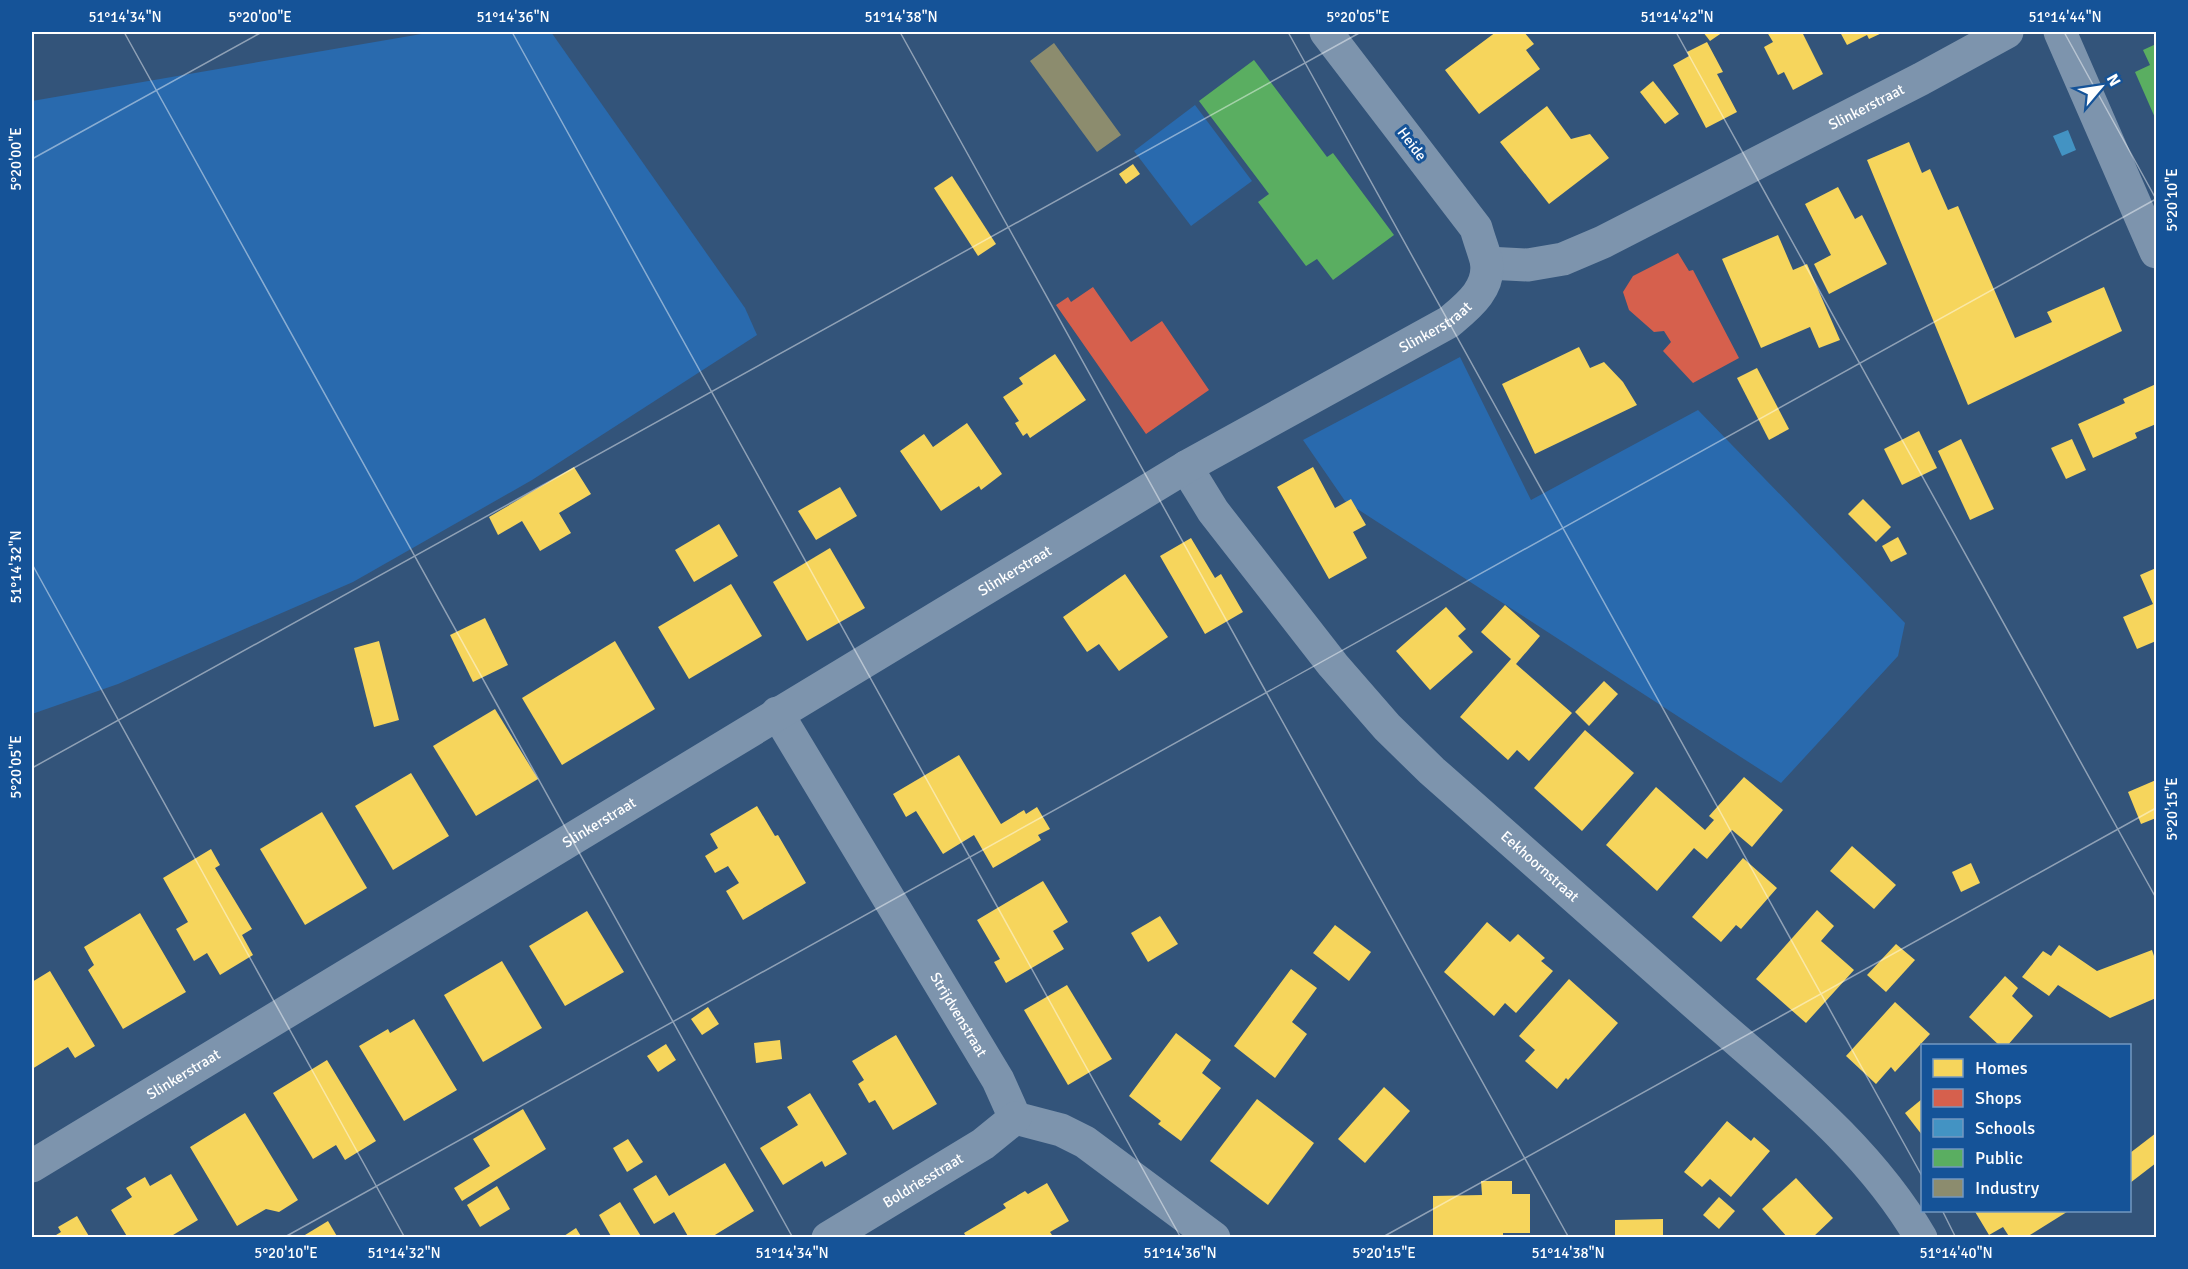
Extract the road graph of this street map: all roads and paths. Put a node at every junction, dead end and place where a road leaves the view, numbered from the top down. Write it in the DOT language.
graph roads {
  1 [pos="1326,32"];
  2 [pos="2007,32"];
  3 [pos="2060,32"];
  4 [pos="2157,252"];
  5 [pos="1487,263"];
  6 [pos="1186,466"];
  7 [pos="777,713"];
  8 [pos="1016,1118"];
  9 [pos="32,1166"];
  10 [pos="828,1238"];
  11 [pos="1214,1238"];
  12 [pos="1922,1238"];
  1 -- 5 [label="street, Heide"];
  2 -- 5 [label="street, Slinkerstraat"];
  3 -- 4 [label="street"];
  5 -- 6 [label="street, Slinkerstraat"];
  6 -- 7 [label="street, Slinkerstraat"];
  6 -- 12 [label="street, Eekhoornstraat"];
  7 -- 8 [label="street, Strijdvenstraat"];
  7 -- 9 [label="street, Slinkerstraat"];
  8 -- 10 [label="street, Boldriesstraat"];
  8 -- 11 [label="street"];
}
